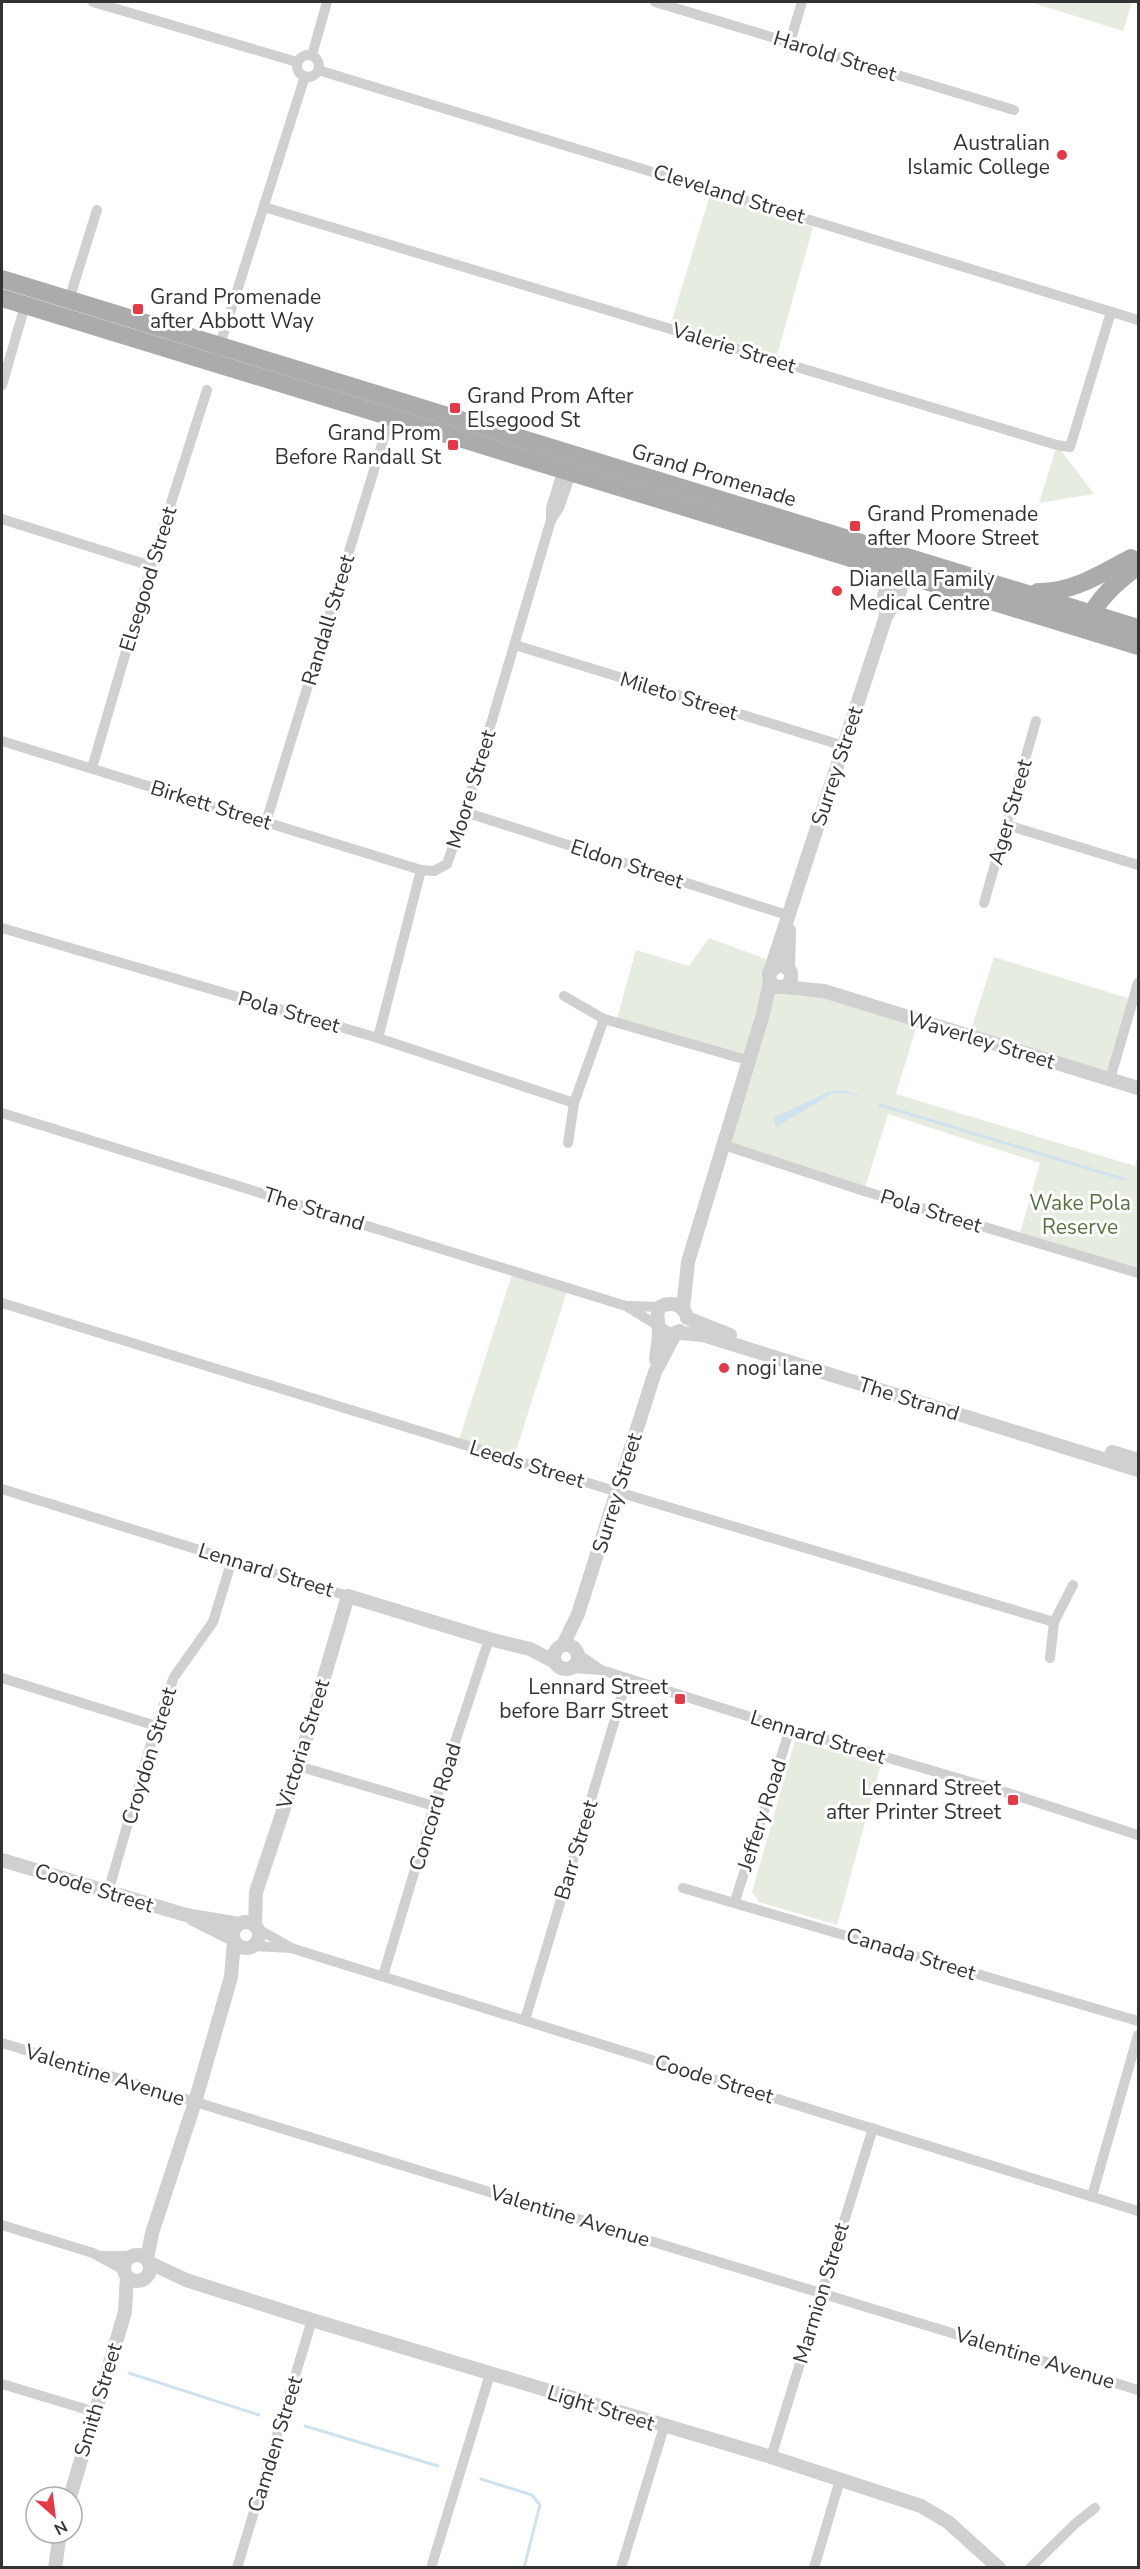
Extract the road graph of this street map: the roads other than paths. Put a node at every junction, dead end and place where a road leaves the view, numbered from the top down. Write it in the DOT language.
graph roads {
  1 [pos="93,2"];
  2 [pos="327,2"];
  3 [pos="655,2"];
  4 [pos="802,2"];
  5 [pos="790,42"];
  6 [pos="312,55"];
  7 [pos="297,62"];
  8 [pos="318,70"];
  9 [pos="305,76"];
  10 [pos="1014,110"];
  11 [pos="264,207"];
  12 [pos="97,210"];
  13 [pos="2,279"];
  14 [pos="30,288"];
  15 [pos="2,298"];
  16 [pos="69,300"];
  17 [pos="25,306"];
  18 [pos="1111,312"];
  19 [pos="1138,320"];
  20 [pos="220,345"];
  21 [pos="214,363"];
  22 [pos="2,385"];
  23 [pos="207,390"];
  24 [pos="390,418"];
  25 [pos="570,464"];
  26 [pos="2,519"];
  27 [pos="1135,562"];
  28 [pos="901,564"];
  29 [pos="151,566"];
  30 [pos="1024,592"];
  31 [pos="1081,620"];
  32 [pos="1131,626"];
  33 [pos="515,645"];
  34 [pos="1138,646"];
  35 [pos="1036,721"];
  36 [pos="2,741"];
  37 [pos="843,746"];
  38 [pos="92,768"];
  39 [pos="465,812"];
  40 [pos="266,822"];
  41 [pos="1007,825"];
  42 [pos="1138,866"];
  43 [pos="421,870"];
  44 [pos="984,903"];
  45 [pos="790,916"];
  46 [pos="2,928"];
  47 [pos="789,970"];
  48 [pos="777,981"];
  49 [pos="1138,983"];
  50 [pos="824,991"];
  51 [pos="564,996"];
  52 [pos="604,1019"];
  53 [pos="378,1038"];
  54 [pos="747,1060"];
  55 [pos="1110,1079"];
  56 [pos="1138,1088"];
  57 [pos="574,1103"];
  58 [pos="2,1113"];
  59 [pos="568,1143"];
  60 [pos="724,1145"];
  61 [pos="688,1262"];
  62 [pos="1138,1273"];
  63 [pos="2,1303"];
  64 [pos="626,1306"];
  65 [pos="665,1306"];
  66 [pos="685,1314"];
  67 [pos="658,1327"];
  68 [pos="677,1333"];
  69 [pos="655,1371"];
  70 [pos="1138,1460"];
  71 [pos="1138,1470"];
  72 [pos="2,1489"];
  73 [pos="618,1492"];
  74 [pos="232,1560"];
  75 [pos="1073,1585"];
  76 [pos="348,1596"];
  77 [pos="578,1614"];
  78 [pos="1054,1622"];
  79 [pos="489,1639"];
  80 [pos="558,1652"];
  81 [pos="578,1653"];
  82 [pos="1050,1658"];
  83 [pos="572,1668"];
  84 [pos="601,1670"];
  85 [pos="2,1678"];
  86 [pos="627,1679"];
  87 [pos="156,1726"];
  88 [pos="790,1729"];
  89 [pos="298,1766"];
  90 [pos="434,1806"];
  91 [pos="1138,1835"];
  92 [pos="2,1860"];
  93 [pos="683,1888"];
  94 [pos="108,1892"];
  95 [pos="735,1901"];
  96 [pos="186,1915"];
  97 [pos="249,1925"];
  98 [pos="242,1944"];
  99 [pos="291,1948"];
  100 [pos="383,1976"];
  101 [pos="525,2020"];
  102 [pos="1138,2021"];
  103 [pos="1138,2035"];
  104 [pos="2,2043"];
  105 [pos="195,2102"];
  106 [pos="873,2128"];
  107 [pos="1092,2196"];
  108 [pos="1138,2211"];
  109 [pos="2,2225"];
  110 [pos="152,2233"];
  111 [pos="100,2256"];
  112 [pos="132,2256"];
  113 [pos="149,2261"];
  114 [pos="133,2277"];
  115 [pos="186,2280"];
  116 [pos="821,2292"];
  117 [pos="312,2320"];
  118 [pos="490,2374"];
  119 [pos="2,2384"];
  120 [pos="1138,2390"];
  121 [pos="95,2412"];
  122 [pos="664,2427"];
  123 [pos="771,2457"];
  124 [pos="840,2480"];
  125 [pos="74,2485"];
  126 [pos="1095,2508"];
  127 [pos="58,2545"];
  128 [pos="55,2568"];
  129 [pos="237,2568"];
  130 [pos="430,2568"];
  131 [pos="621,2568"];
  132 [pos="814,2568"];
  133 [pos="999,2568"];
  134 [pos="1030,2568"];
  1 -- 7 [label="street"];
  2 -- 6 [label="street"];
  3 -- 5 [label="street, Harold Street"];
  4 -- 5 [label="street"];
  5 -- 10 [label="street, Harold Street"];
  6 -- 7 [label="street"];
  6 -- 8 [label="street"];
  7 -- 9 [label="street"];
  8 -- 9 [label="street"];
  8 -- 18 [label="street, Cleveland Street"];
  9 -- 11 [label="street"];
  11 -- 18 [label="street, Valerie Street"];
  11 -- 20 [label="street"];
  12 -- 16 [label="street"];
  13 -- 14 [label="main road, Grand Promenade"];
  14 -- 16 [label="main road, Grand Promenade"];
  14 -- 17 [label="street"];
  15 -- 17 [label="main road, Grand Promenade"];
  16 -- 20 [label="main road, Grand Promenade"];
  17 -- 21 [label="main road, Grand Promenade"];
  17 -- 22 [label="street"];
  18 -- 19 [label="street, Cleveland Street"];
  20 -- 21 [label="street"];
  20 -- 25 [label="main road, Grand Promenade"];
  21 -- 24 [label="main road, Grand Promenade"];
  23 -- 29 [label="street, Elsegood Street"];
  24 -- 25 [label="main road, Grand Promenade"];
  24 -- 40 [label="street, Randall Street"];
  25 -- 28 [label="main road, Grand Promenade"];
  25 -- 33 [label="street, Moore Street"];
  26 -- 29 [label="street"];
  27 -- 30 [label="main road"];
  27 -- 31 [label="main road"];
  27 -- 32 [label="main road"];
  28 -- 30 [label="main road, Grand Promenade"];
  28 -- 31 [label="main road, Grand Promenade"];
  28 -- 37 [label="street, Surrey Street"];
  29 -- 38 [label="street, Elsegood Street"];
  30 -- 31 [label="main road, Grand Promenade"];
  31 -- 32 [label="main road, Grand Promenade"];
  31 -- 34 [label="main road, Grand Promenade"];
  33 -- 37 [label="street, Mileto Street"];
  33 -- 39 [label="street, Moore Street"];
  35 -- 41 [label="street, Ager Street"];
  36 -- 38 [label="street, Birkett Street"];
  37 -- 45 [label="street, Surrey Street"];
  38 -- 40 [label="street, Birkett Street"];
  39 -- 43 [label="street, Moore Street"];
  39 -- 45 [label="street, Eldon Street"];
  40 -- 43 [label="street, Birkett Street"];
  41 -- 42 [label="street"];
  41 -- 44 [label="street, Ager Street"];
  43 -- 53 [label="street"];
  45 -- 47 [label="street, Surrey Street"];
  45 -- 48 [label="street, Surrey Street"];
  46 -- 53 [label="street, Pola Street"];
  47 -- 48 [label="street, Surrey Street"];
  47 -- 48 [label="street"];
  47 -- 50 [label="street, Waverley Street"];
  48 -- 50 [label="street, Waverley Street"];
  48 -- 54 [label="street, Surrey Street"];
  49 -- 55 [label="street"];
  50 -- 55 [label="street, Waverley Street"];
  51 -- 52 [label="street"];
  52 -- 54 [label="street"];
  52 -- 57 [label="street"];
  53 -- 57 [label="street, Pola Street"];
  54 -- 60 [label="street, Surrey Street"];
  55 -- 56 [label="street, Waverley Street"];
  57 -- 59 [label="street"];
  58 -- 64 [label="street, The Strand"];
  60 -- 61 [label="street, Surrey Street"];
  60 -- 62 [label="street, Pola Street"];
  61 -- 65 [label="street, Surrey Street"];
  61 -- 66 [label="street, Surrey Street"];
  63 -- 73 [label="street, Leeds Street"];
  64 -- 65 [label="street, The Strand"];
  64 -- 67 [label="street, The Strand"];
  65 -- 66 [label="street"];
  65 -- 67 [label="street"];
  66 -- 68 [label="street"];
  66 -- 70 [label="street, The Strand"];
  67 -- 68 [label="street"];
  67 -- 69 [label="street, Surrey Street"];
  68 -- 69 [label="street, Surrey Street"];
  68 -- 71 [label="street, The Strand"];
  69 -- 73 [label="street, Surrey Street"];
  72 -- 74 [label="street, Lennard Street"];
  73 -- 77 [label="street, Surrey Street"];
  73 -- 78 [label="street, Leeds Street"];
  74 -- 76 [label="street, Lennard Street"];
  74 -- 87 [label="street, Croydon Street"];
  75 -- 78 [label="street"];
  76 -- 79 [label="street, Lennard Street"];
  76 -- 89 [label="street, Victoria Street"];
  77 -- 80 [label="street, Surrey Street"];
  77 -- 81 [label="street, Surrey Street"];
  78 -- 82 [label="street"];
  79 -- 80 [label="street, Lennard Street"];
  79 -- 90 [label="street, Concord Road"];
  80 -- 81 [label="street, Lennard Street"];
  80 -- 83 [label="street, Lennard Street"];
  81 -- 83 [label="street"];
  81 -- 84 [label="street, Lennard Street"];
  83 -- 84 [label="street, Lennard Street"];
  84 -- 86 [label="street, Lennard Street"];
  85 -- 87 [label="street"];
  86 -- 88 [label="street, Lennard Street"];
  86 -- 101 [label="street, Barr Street"];
  87 -- 94 [label="street, Croydon Street"];
  88 -- 91 [label="street, Lennard Street"];
  88 -- 95 [label="street, Jeffery Road"];
  89 -- 90 [label="street"];
  89 -- 97 [label="street, Victoria Street"];
  90 -- 100 [label="street, Concord Road"];
  92 -- 94 [label="street, Coode Street"];
  93 -- 95 [label="street, Canada Street"];
  94 -- 96 [label="street, Coode Street"];
  95 -- 102 [label="street, Canada Street"];
  96 -- 97 [label="street, Coode Street"];
  96 -- 98 [label="street, Coode Street"];
  97 -- 98 [label="street"];
  97 -- 98 [label="street"];
  97 -- 99 [label="street, Coode Street"];
  98 -- 99 [label="street, Coode Street"];
  98 -- 105 [label="street"];
  99 -- 100 [label="street, Coode Street"];
  100 -- 101 [label="street, Coode Street"];
  101 -- 106 [label="street, Coode Street"];
  103 -- 107 [label="street"];
  104 -- 105 [label="street, Valentine Avenue"];
  105 -- 110 [label="street"];
  105 -- 116 [label="street, Valentine Avenue"];
  106 -- 107 [label="street, Coode Street"];
  106 -- 116 [label="street, Marmion Street"];
  107 -- 108 [label="street, Coode Street"];
  109 -- 111 [label="street"];
  110 -- 112 [label="street"];
  110 -- 113 [label="street"];
  111 -- 112 [label="street"];
  111 -- 114 [label="street"];
  112 -- 113 [label="street"];
  112 -- 114 [label="street"];
  113 -- 114 [label="street"];
  113 -- 115 [label="street, Light Street"];
  114 -- 115 [label="street, Light Street"];
  114 -- 121 [label="street, Smith Street"];
  115 -- 117 [label="street, Light Street"];
  116 -- 120 [label="street, Valentine Avenue"];
  116 -- 123 [label="street, Marmion Street"];
  117 -- 118 [label="street, Light Street"];
  117 -- 129 [label="street, Camden Street"];
  118 -- 122 [label="street, Light Street"];
  118 -- 130 [label="street"];
  119 -- 121 [label="street"];
  121 -- 125 [label="street, Smith Street"];
  122 -- 123 [label="street, Light Street"];
  122 -- 131 [label="street"];
  123 -- 124 [label="street, Light Street"];
  124 -- 132 [label="street"];
  124 -- 133 [label="street, Light Street"];
  126 -- 134 [label="street"];
  127 -- 128 [label="street"];
}
